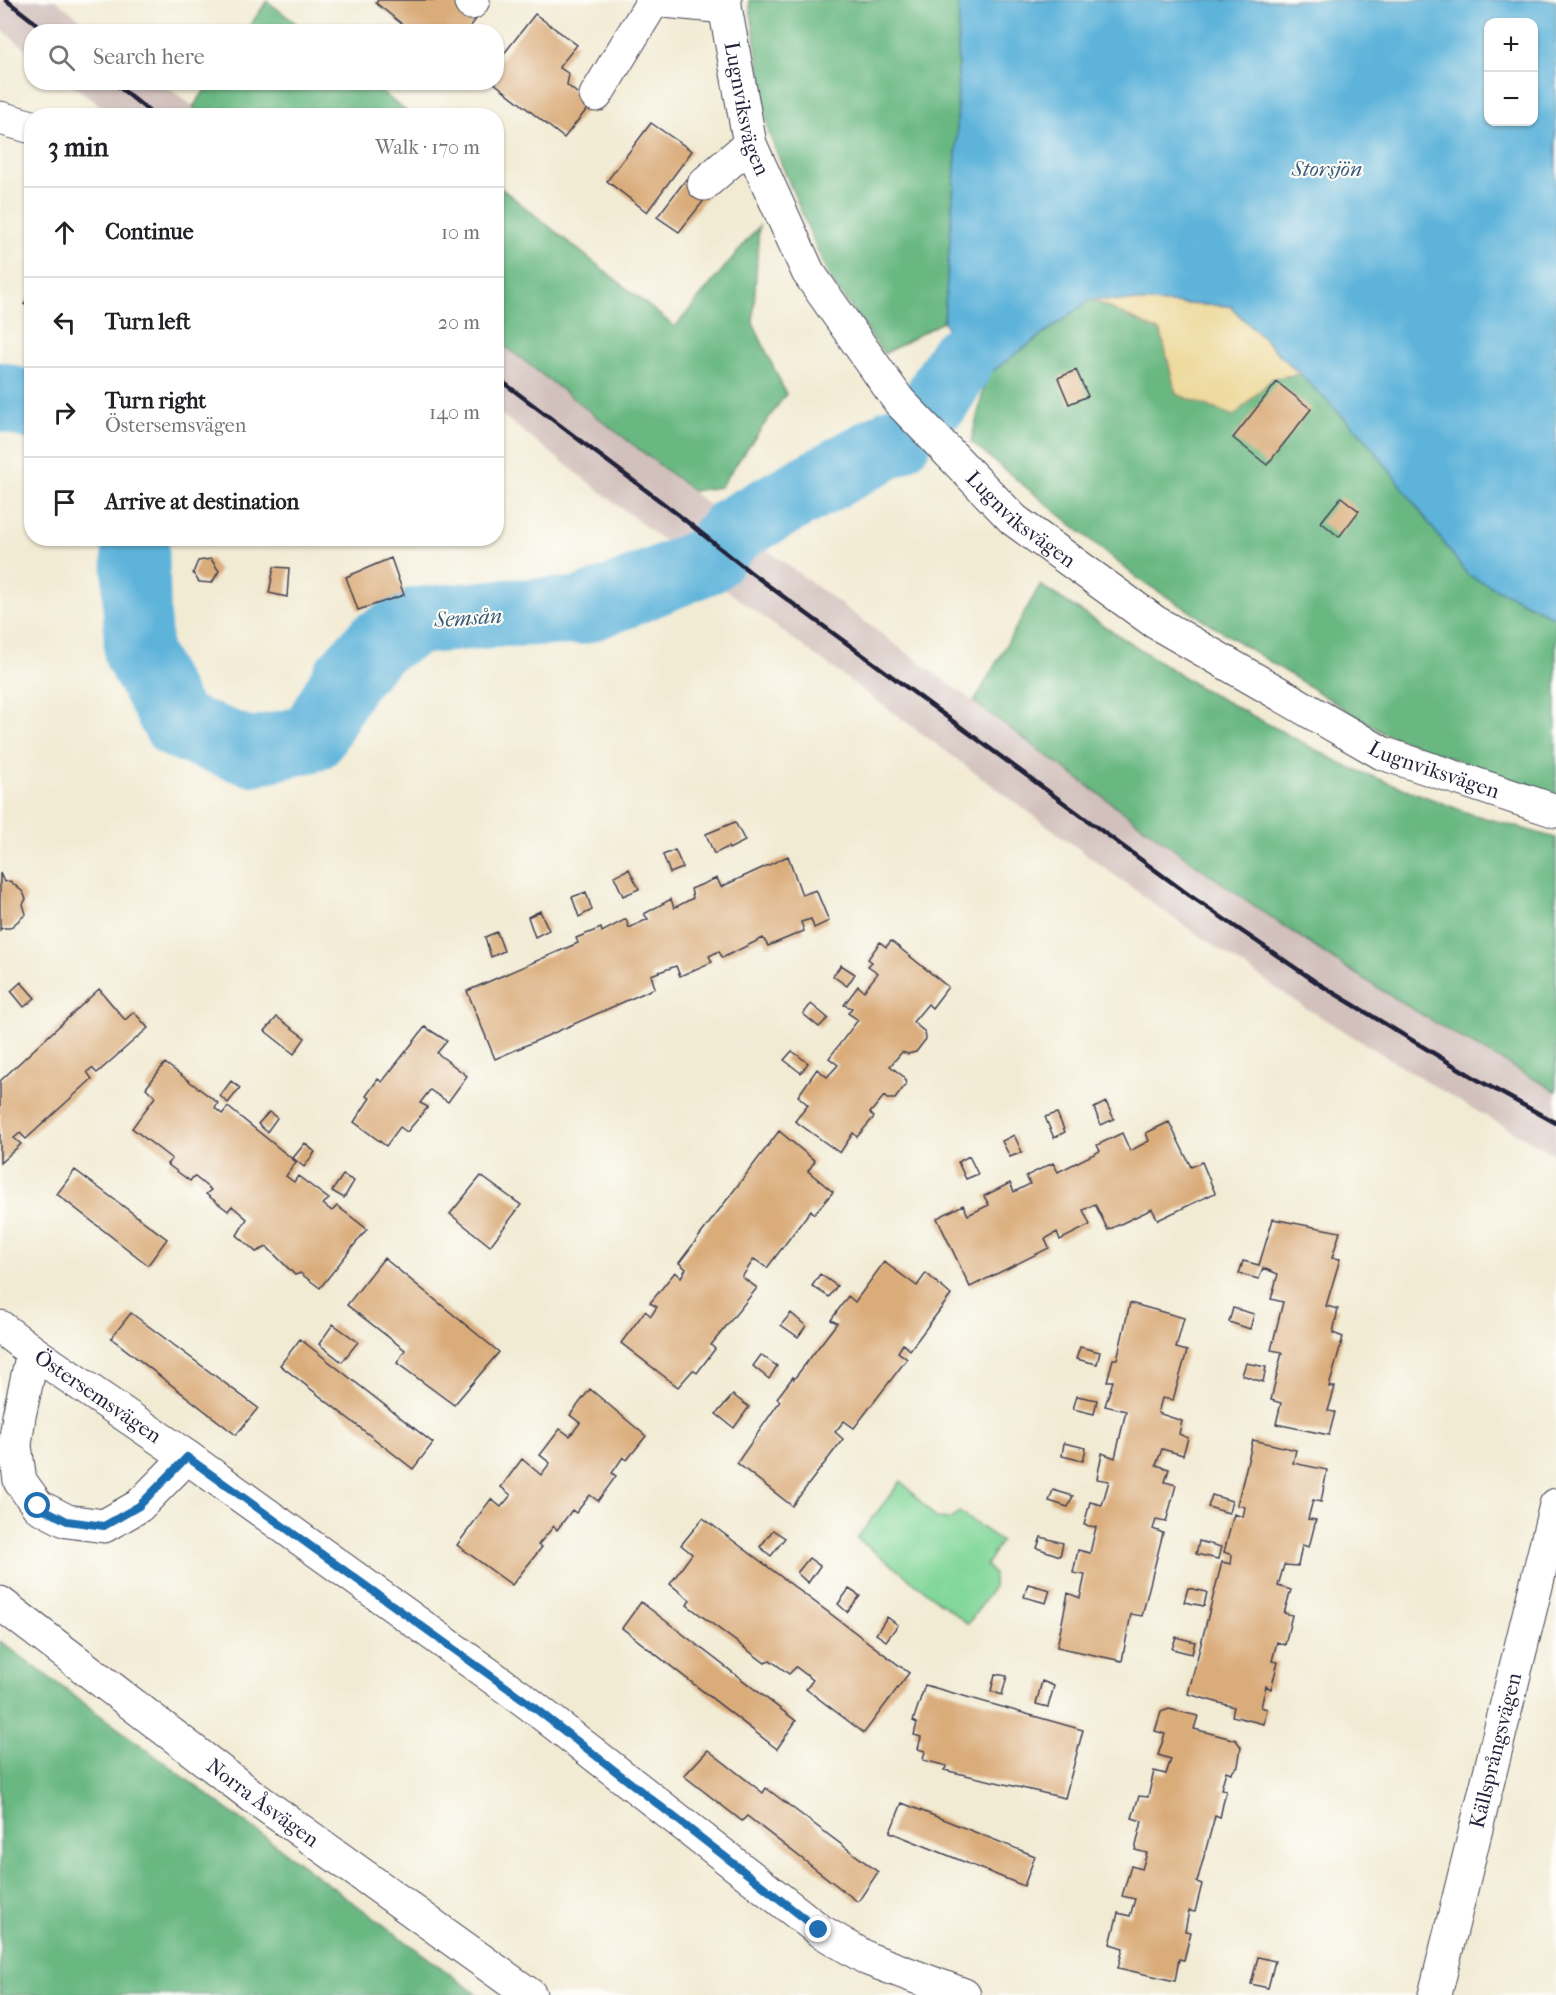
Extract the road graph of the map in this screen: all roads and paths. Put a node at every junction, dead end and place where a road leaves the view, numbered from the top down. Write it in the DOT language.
graph roads {
  1 [pos="654,0"];
  2 [pos="725,4"];
  3 [pos="596,95"];
  4 [pos="750,144"];
  5 [pos="704,184"];
  6 [pos="1556,811"];
  7 [pos="0,1327"];
  8 [pos="33,1352"];
  9 [pos="187,1457"];
  10 [pos="1556,1505"];
  11 [pos="0,1603"];
  12 [pos="530,1995"];
  13 [pos="964,1995"];
  14 [pos="1436,1995"];
  1 -- 2 [label="street"];
  1 -- 3 [label="street"];
  2 -- 4 [label="street, Lugnviksvägen"];
  4 -- 5 [label="street"];
  4 -- 6 [label="street, Lugnviksvägen"];
  7 -- 8 [label="street, Östersemsvägen"];
  8 -- 9 [label="street, Östersemsvägen"];
  8 -- 9 [label="street"];
  9 -- 13 [label="street, Östersemsvägen"];
  10 -- 14 [label="street, Källsprångsvägen"];
  11 -- 12 [label="street, Norra Åsvägen"];
}
